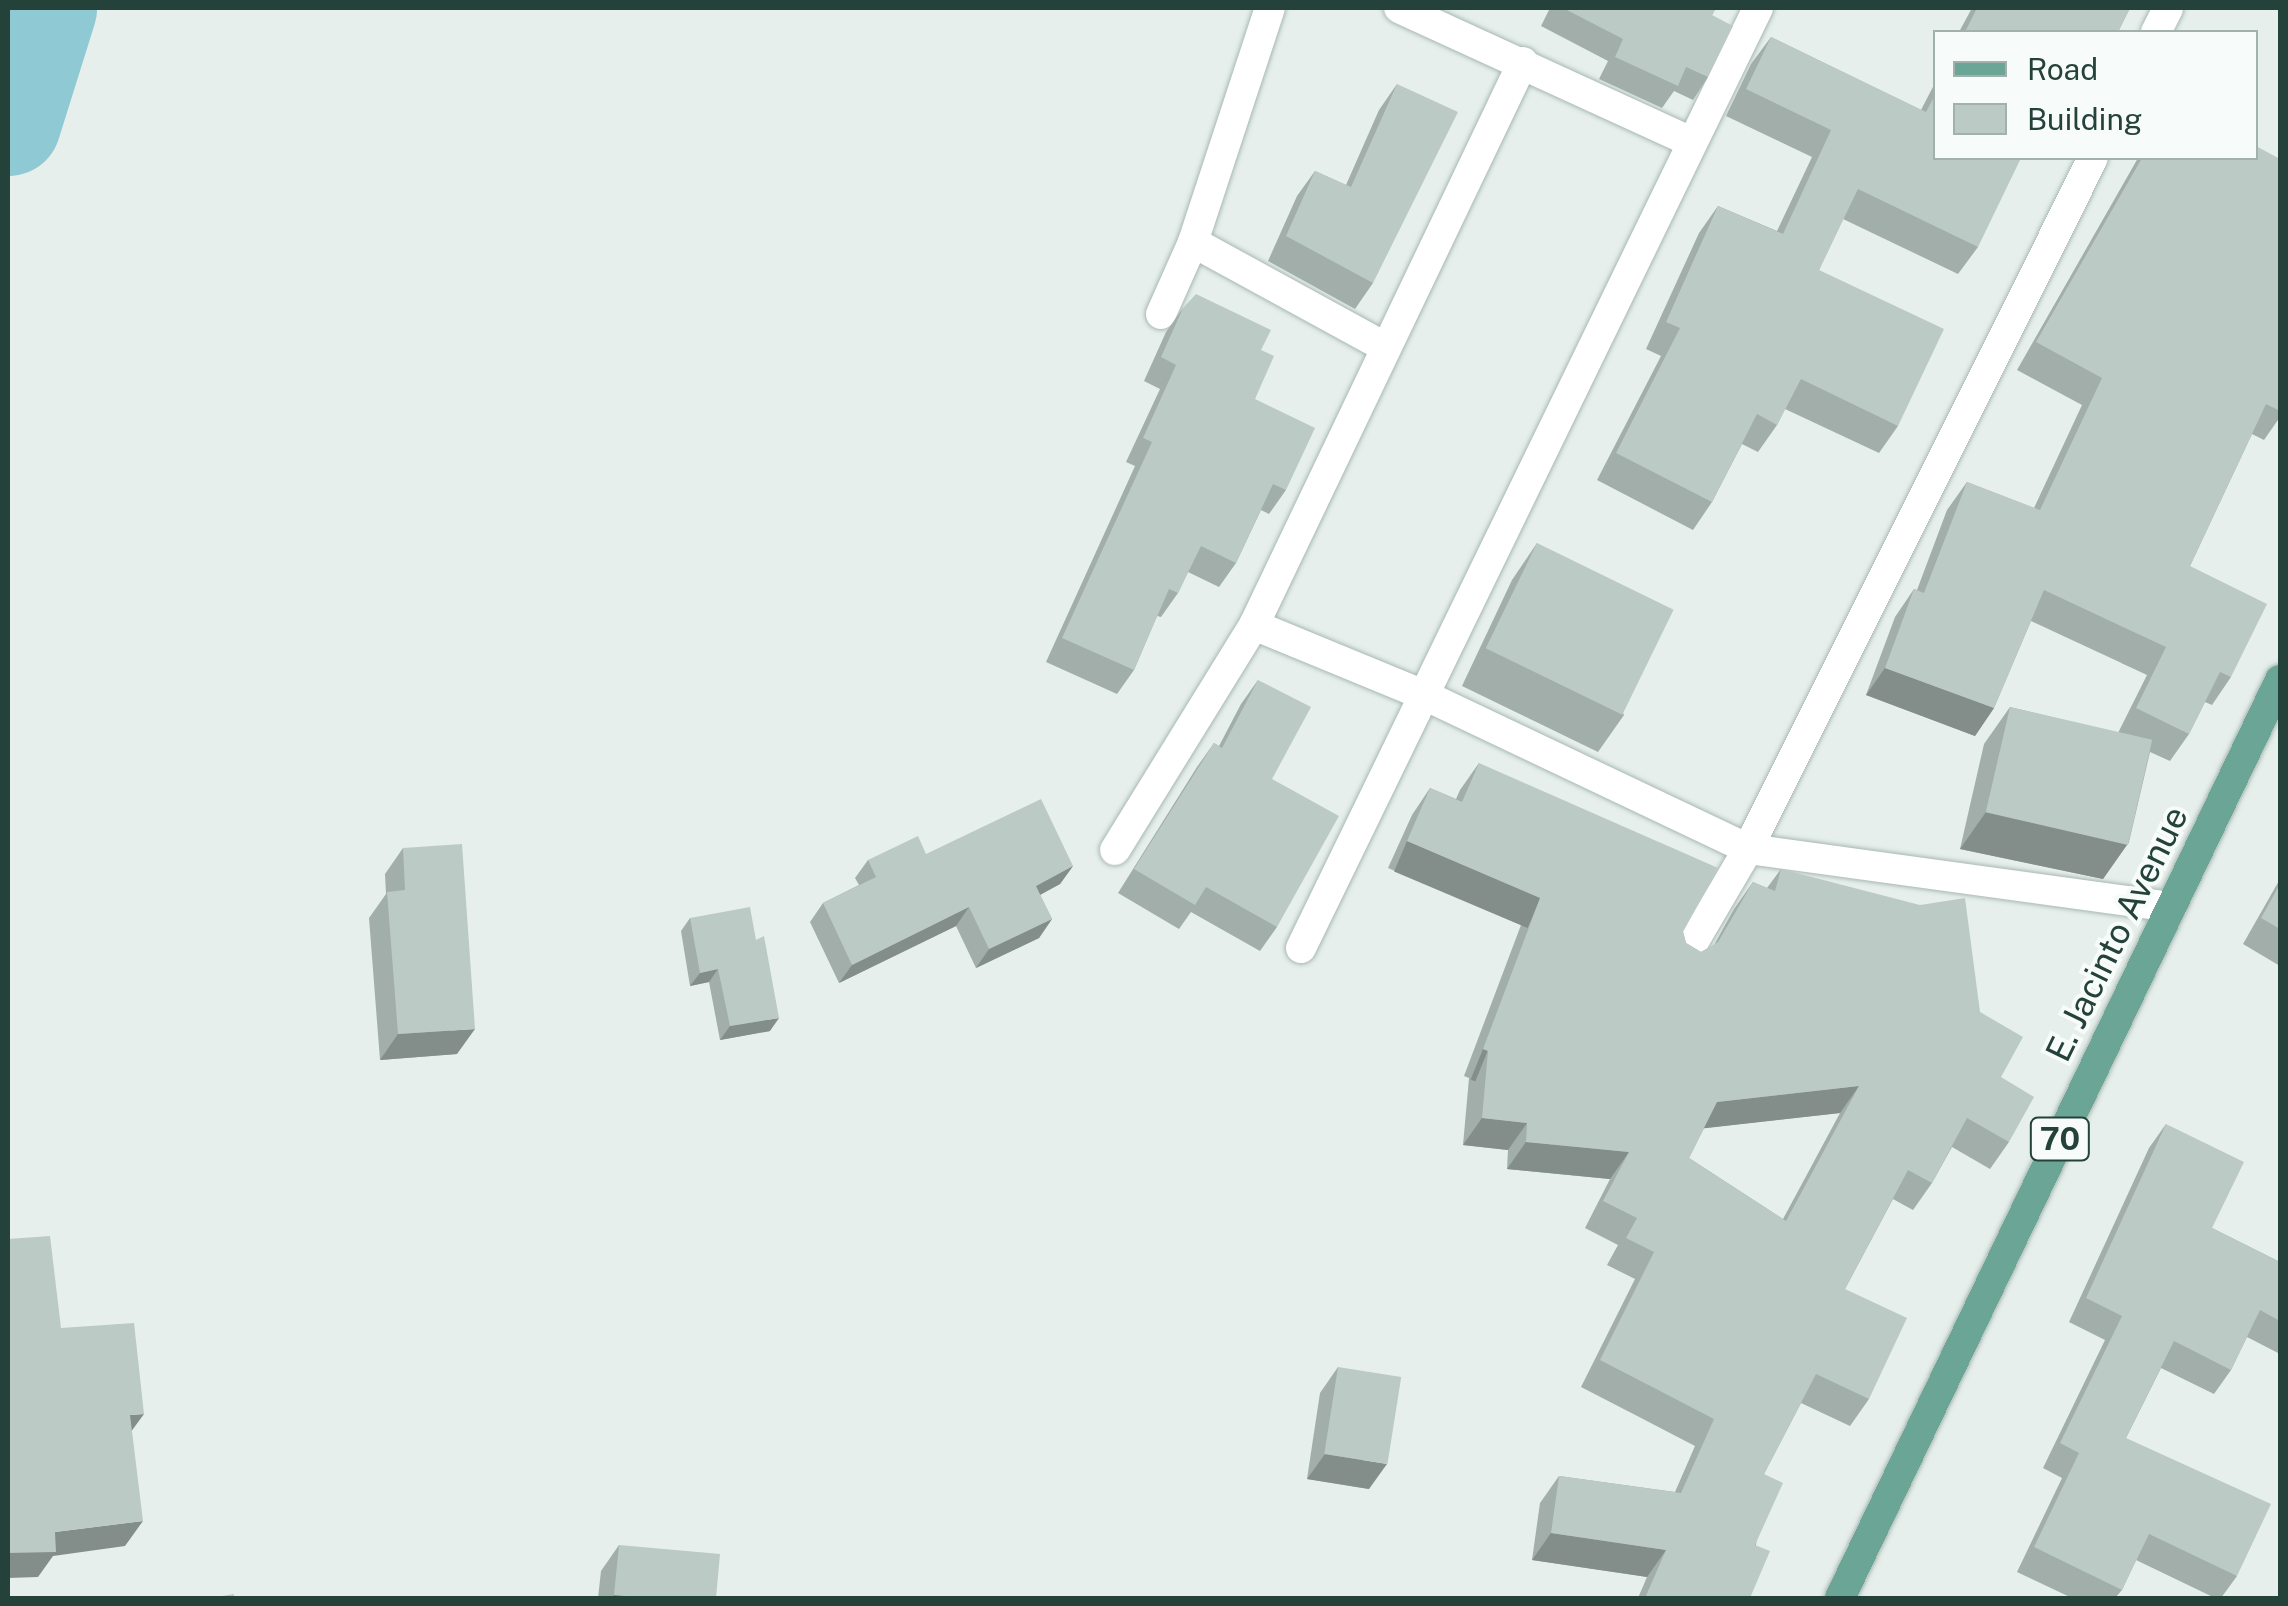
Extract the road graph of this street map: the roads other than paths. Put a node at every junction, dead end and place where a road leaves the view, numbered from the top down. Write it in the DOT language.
graph roads {
  1 [pos="1270,8"];
  2 [pos="1399,8"];
  3 [pos="1758,8"];
  4 [pos="1523,62"];
  5 [pos="1689,140"];
  6 [pos="2093,160"];
  7 [pos="1193,242"];
  8 [pos="1161,314"];
  9 [pos="1385,347"];
  10 [pos="1254,625"];
  11 [pos="2280,680"];
  12 [pos="1426,696"];
  13 [pos="1748,849"];
  14 [pos="1115,850"];
  15 [pos="2171,907"];
  16 [pos="1301,948"];
  17 [pos="1683,960"];
  18 [pos="1840,1598"];
  1 -- 7 [label="street"];
  2 -- 4 [label="street"];
  3 -- 5 [label="street"];
  4 -- 5 [label="street"];
  4 -- 9 [label="street"];
  5 -- 12 [label="street"];
  6 -- 13 [label="street"];
  7 -- 8 [label="street"];
  7 -- 9 [label="street"];
  9 -- 10 [label="street"];
  10 -- 12 [label="street"];
  10 -- 14 [label="street"];
  11 -- 15 [label="main road, E. Jacinto Avenue / 70"];
  12 -- 13 [label="street"];
  12 -- 16 [label="street"];
  13 -- 15 [label="street"];
  13 -- 17 [label="street"];
  15 -- 18 [label="main road, E. Jacinto Avenue / 70"];
}
